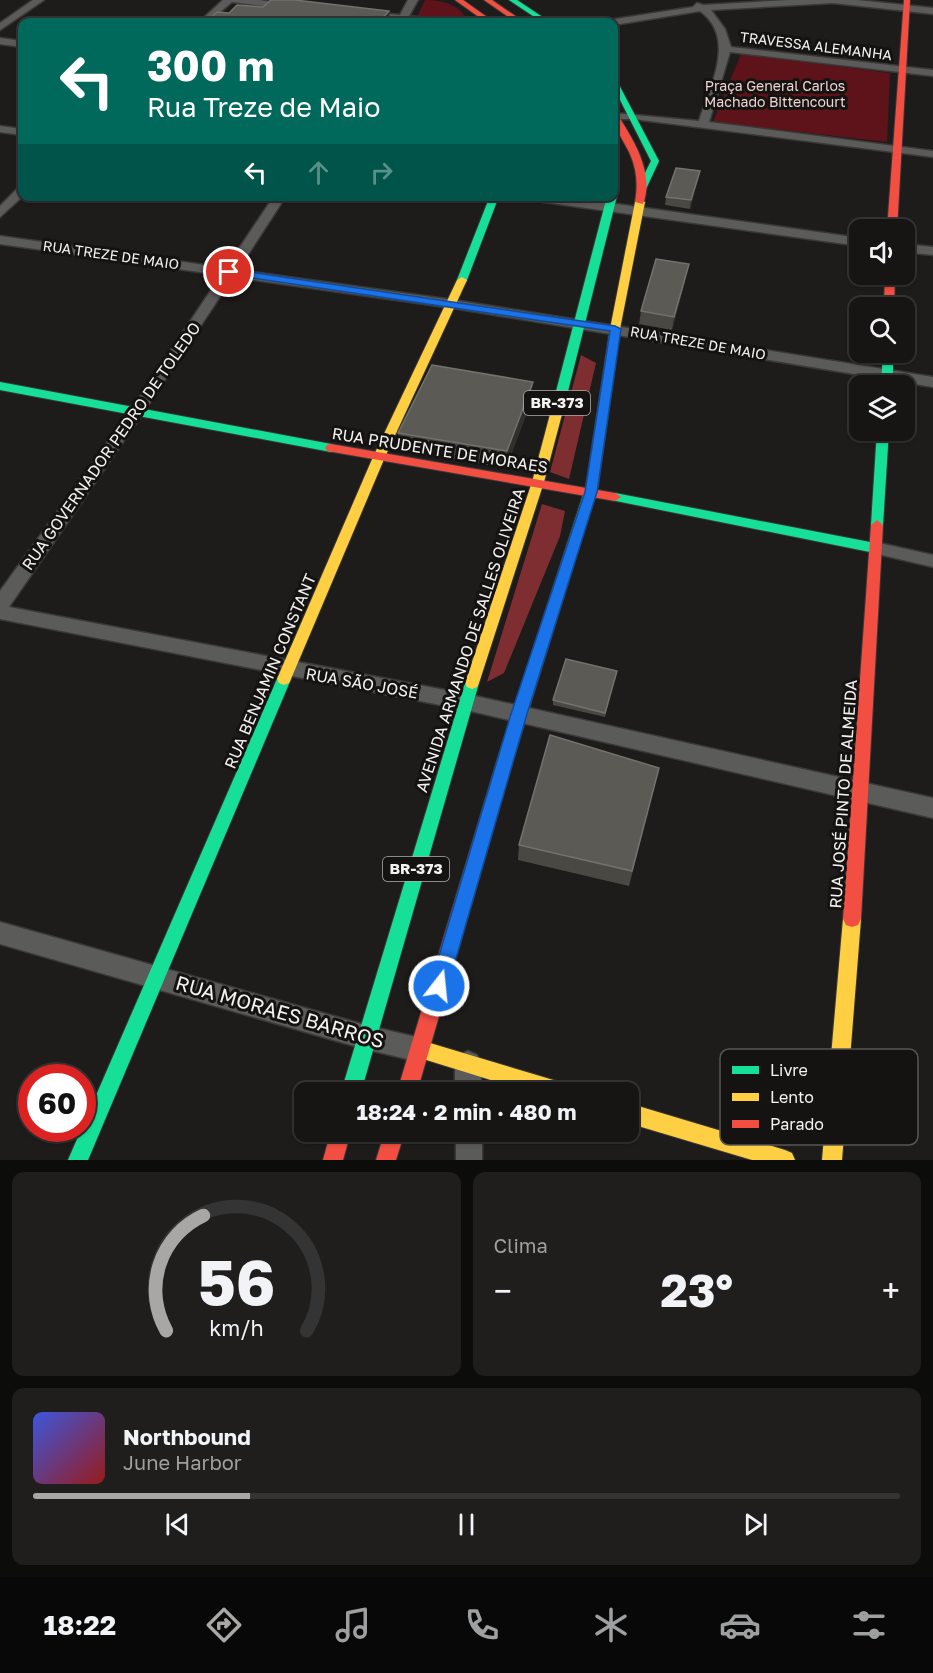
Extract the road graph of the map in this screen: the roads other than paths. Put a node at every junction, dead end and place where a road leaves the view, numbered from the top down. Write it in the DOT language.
graph roads {
  1 [pos="39,0"];
  2 [pos="228,0"];
  3 [pos="235,0"];
  4 [pos="458,0"];
  5 [pos="487,0"];
  6 [pos="512,0"];
  7 [pos="685,0"];
  8 [pos="833,0"];
  9 [pos="412,2"];
  10 [pos="907,4"];
  11 [pos="302,8"];
  12 [pos="703,8"];
  13 [pos="933,11"];
  14 [pos="359,14"];
  15 [pos="208,18"];
  16 [pos="384,18"];
  17 [pos="404,18"];
  18 [pos="484,18"];
  19 [pos="514,18"];
  20 [pos="540,18"];
  21 [pos="618,21"];
  22 [pos="0,27"];
  23 [pos="0,41"];
  24 [pos="18,43"];
  25 [pos="726,49"];
  26 [pos="903,70"];
  27 [pos="933,73"];
  28 [pos="618,90"];
  29 [pos="618,116"];
  30 [pos="633,116"];
  31 [pos="618,123"];
  32 [pos="702,125"];
  33 [pos="0,129"];
  34 [pos="18,131"];
  35 [pos="898,149"];
  36 [pos="933,154"];
  37 [pos="643,187"];
  38 [pos="18,195"];
  39 [pos="277,201"];
  40 [pos="493,201"];
  41 [pos="611,202"];
  42 [pos="639,211"];
  43 [pos="0,213"];
  44 [pos="893,219"];
  45 [pos="0,240"];
  46 [pos="849,240"];
  47 [pos="915,249"];
  48 [pos="933,251"];
  49 [pos="229,272"];
  50 [pos="453,304"];
  51 [pos="577,324"];
  52 [pos="615,329"];
  53 [pos="860,375"];
  54 [pos="915,381"];
  55 [pos="933,382"];
  56 [pos="0,386"];
  57 [pos="136,413"];
  58 [pos="882,441"];
  59 [pos="380,457"];
  60 [pos="537,482"];
  61 [pos="591,492"];
  62 [pos="875,548"];
  63 [pos="933,561"];
  64 [pos="0,605"];
  65 [pos="0,612"];
  66 [pos="288,669"];
  67 [pos="466,702"];
  68 [pos="519,714"];
  69 [pos="862,792"];
  70 [pos="933,808"];
  71 [pos="0,933"];
  72 [pos="158,978"];
  73 [pos="365,1037"];
  74 [pos="420,1049"];
  75 [pos="841,1049"];
  76 [pos="468,1064"];
  77 [pos="354,1082"];
  78 [pos="410,1082"];
  79 [pos="468,1082"];
  80 [pos="527,1082"];
  81 [pos="639,1116"];
  82 [pos="720,1141"];
  83 [pos="337,1142"];
  84 [pos="392,1142"];
  85 [pos="469,1142"];
  86 [pos="735,1145"];
  87 [pos="833,1145"];
  88 [pos="78,1160"];
  89 [pos="333,1160"];
  90 [pos="386,1160"];
  91 [pos="469,1160"];
  92 [pos="785,1160"];
  93 [pos="832,1160"];
  1 -- 22 [label="street"];
  2 -- 15 [label="street"];
  3 -- 11 [label="street"];
  4 -- 18 [label="street"];
  5 -- 19 [label="street"];
  6 -- 20 [label="street"];
  7 -- 12 [label="street"];
  8 -- 10 [label="street"];
  8 -- 12 [label="street"];
  9 -- 17 [label="street"];
  10 -- 13 [label="street"];
  10 -- 26 [label="street"];
  12 -- 21 [label="street"];
  12 -- 25 [label="street"];
  14 -- 16 [label="street"];
  23 -- 24 [label="street"];
  25 -- 26 [label="street, TRAVESSA ALEMANHA"];
  25 -- 32 [label="street"];
  26 -- 27 [label="street, TRAVESSA ALEMANHA"];
  26 -- 35 [label="street"];
  28 -- 30 [label="street"];
  29 -- 30 [label="street"];
  30 -- 32 [label="street"];
  30 -- 37 [label="street"];
  31 -- 37 [label="street, BR-373"];
  32 -- 35 [label="street"];
  33 -- 34 [label="street"];
  35 -- 36 [label="street"];
  35 -- 44 [label="street"];
  37 -- 42 [label="street, BR-373"];
  38 -- 43 [label="street"];
  39 -- 49 [label="street, RUA GOVERNADOR PEDRO DE TOLEDO"];
  40 -- 50 [label="street, RUA BENJAMIN CONSTANT"];
  41 -- 42 [label="street"];
  41 -- 51 [label="street, AVENIDA ARMANDO DE SALLES OLIVEIRA / BR-373"];
  42 -- 46 [label="street"];
  42 -- 52 [label="street, BR-373"];
  45 -- 49 [label="street, RUA TREZE DE MAIO"];
  47 -- 48 [label="street"];
  49 -- 50 [label="street, RUA TREZE DE MAIO"];
  49 -- 57 [label="street, RUA GOVERNADOR PEDRO DE TOLEDO"];
  50 -- 51 [label="street, RUA TREZE DE MAIO"];
  50 -- 59 [label="street, RUA BENJAMIN CONSTANT"];
  51 -- 52 [label="street, RUA TREZE DE MAIO"];
  51 -- 60 [label="street, AVENIDA ARMANDO DE SALLES OLIVEIRA / BR-373"];
  52 -- 53 [label="street, RUA TREZE DE MAIO"];
  52 -- 61 [label="street, BR-373"];
  54 -- 55 [label="street, RUA TREZE DE MAIO"];
  56 -- 57 [label="street, RUA PRUDENTE DE MORAES"];
  57 -- 59 [label="street, RUA PRUDENTE DE MORAES"];
  57 -- 64 [label="street, RUA GOVERNADOR PEDRO DE TOLEDO"];
  58 -- 62 [label="street, RUA JOSÉ PINTO DE ALMEIDA"];
  59 -- 60 [label="street, RUA PRUDENTE DE MORAES"];
  59 -- 66 [label="street, RUA BENJAMIN CONSTANT"];
  60 -- 61 [label="street, RUA PRUDENTE DE MORAES"];
  60 -- 67 [label="street, AVENIDA ARMANDO DE SALLES OLIVEIRA / BR-373"];
  61 -- 62 [label="street, RUA PRUDENTE DE MORAES"];
  61 -- 68 [label="street, BR-373"];
  62 -- 63 [label="street"];
  62 -- 69 [label="street, RUA JOSÉ PINTO DE ALMEIDA"];
  65 -- 66 [label="street, RUA SÃO JOSÉ"];
  66 -- 67 [label="street, RUA SÃO JOSÉ"];
  66 -- 72 [label="street, RUA BENJAMIN CONSTANT"];
  67 -- 68 [label="street, RUA SÃO JOSÉ"];
  67 -- 73 [label="street, AVENIDA ARMANDO DE SALLES OLIVEIRA / BR-373"];
  68 -- 69 [label="street, RUA SÃO JOSÉ"];
  68 -- 74 [label="street, BR-373"];
  69 -- 70 [label="street, RUA SÃO JOSÉ"];
  69 -- 75 [label="street, RUA JOSÉ PINTO DE ALMEIDA"];
  71 -- 72 [label="street, RUA MORAES BARROS"];
  72 -- 73 [label="street, RUA MORAES BARROS"];
  72 -- 88 [label="street, RUA BENJAMIN CONSTANT"];
  73 -- 74 [label="street, RUA MORAES BARROS"];
  73 -- 77 [label="street, AVENIDA ARMANDO DE SALLES OLIVEIRA / BR-373"];
  74 -- 76 [label="street, RUA MORAES BARROS"];
  74 -- 78 [label="street, BR-373"];
  76 -- 79 [label="street"];
  76 -- 80 [label="street, RUA MORAES BARROS"];
  81 -- 82 [label="street"];
  83 -- 89 [label="street"];
  84 -- 90 [label="street"];
  85 -- 91 [label="street"];
  86 -- 92 [label="street"];
  87 -- 93 [label="street, RUA JOSÉ PINTO DE ALMEIDA"];
}
